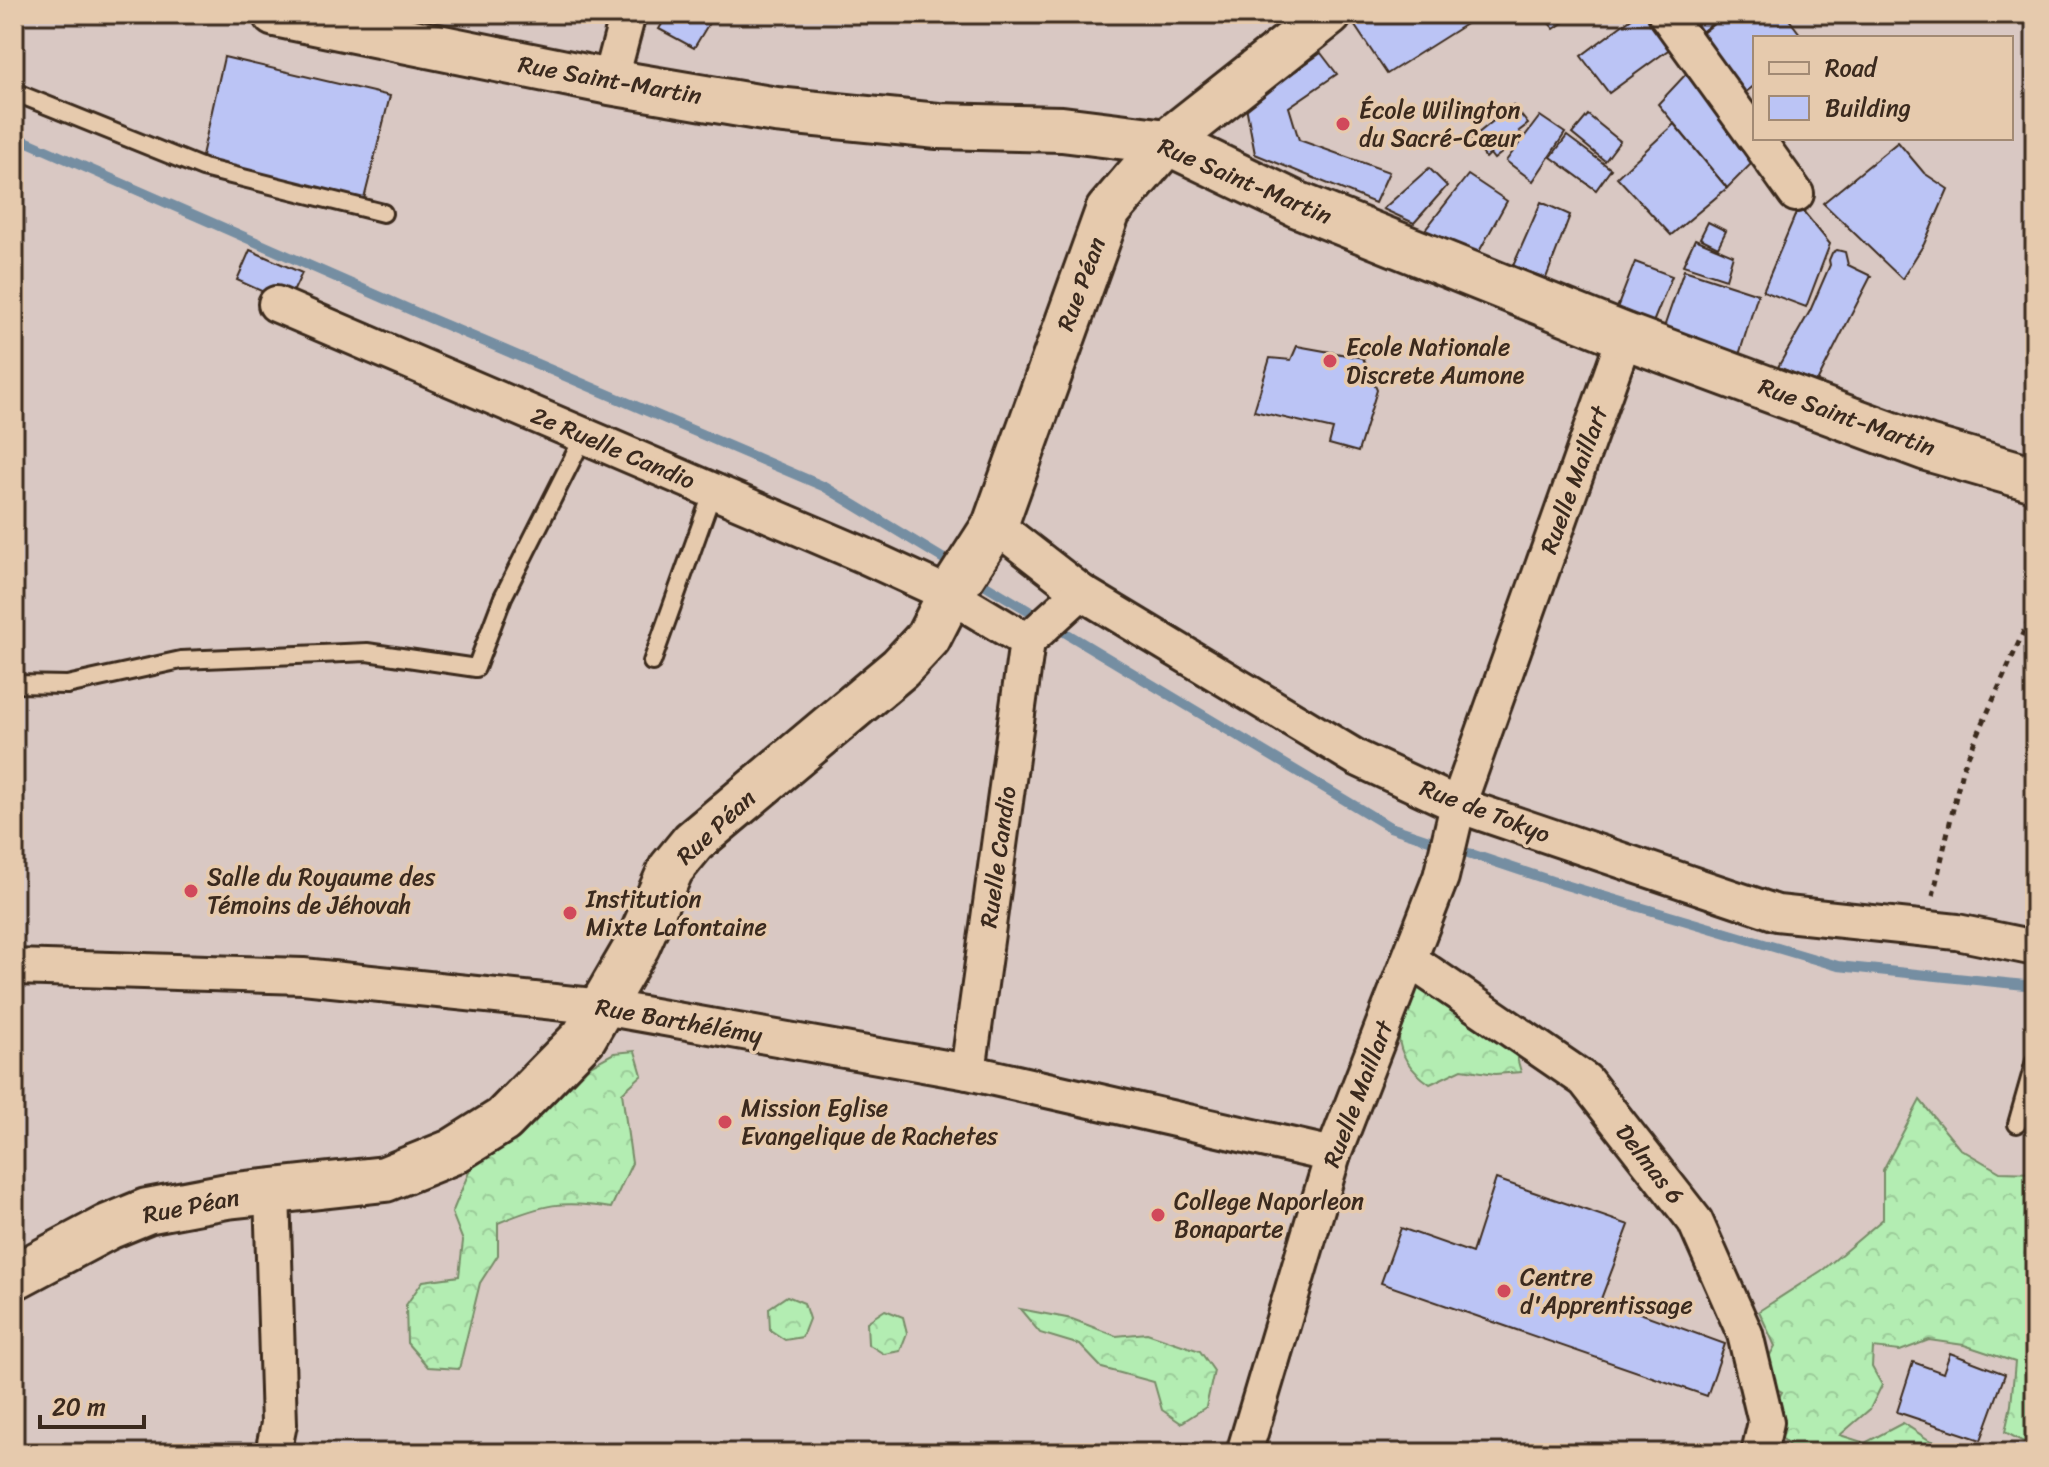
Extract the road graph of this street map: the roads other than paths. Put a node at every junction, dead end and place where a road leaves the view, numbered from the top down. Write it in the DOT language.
graph roads {
  1 [pos="275,14"];
  2 [pos="628,14"];
  3 [pos="1329,14"];
  4 [pos="1666,14"];
  5 [pos="610,82"];
  6 [pos="14,92"];
  7 [pos="1753,134"];
  8 [pos="1757,140"];
  9 [pos="1167,142"];
  10 [pos="1796,194"];
  11 [pos="383,213"];
  12 [pos="276,304"];
  13 [pos="1625,336"];
  14 [pos="584,436"];
  15 [pos="2035,479"];
  16 [pos="713,491"];
  17 [pos="995,525"];
  18 [pos="1081,592"];
  19 [pos="950,595"];
  20 [pos="1027,641"];
  21 [pos="652,662"];
  22 [pos="14,684"];
  23 [pos="1458,805"];
  24 [pos="2035,948"];
  25 [pos="1410,960"];
  26 [pos="14,967"];
  27 [pos="603,1007"];
  28 [pos="2035,1061"];
  29 [pos="968,1072"];
  30 [pos="2017,1124"];
  31 [pos="1333,1155"];
  32 [pos="272,1191"];
  33 [pos="14,1277"];
  34 [pos="273,1453"];
  35 [pos="1244,1453"];
  36 [pos="1759,1453"];
  1 -- 5 [label="street, Rue Saint-Martin"];
  2 -- 5 [label="street"];
  3 -- 9 [label="street, Rue Péan"];
  4 -- 7 [label="street"];
  5 -- 9 [label="street, Rue Saint-Martin"];
  6 -- 11 [label="lane"];
  8 -- 10 [label="street"];
  9 -- 13 [label="street, Rue Saint-Martin"];
  9 -- 17 [label="street, Rue Péan"];
  12 -- 14 [label="street, 2e Ruelle Candio"];
  13 -- 15 [label="street, Rue Saint-Martin"];
  13 -- 23 [label="street, Ruelle Maillart"];
  14 -- 16 [label="street, 2e Ruelle Candio"];
  14 -- 22 [label="lane"];
  16 -- 19 [label="street, 2e Ruelle Candio"];
  16 -- 21 [label="lane"];
  17 -- 18 [label="street, Rue de Tokyo"];
  17 -- 19 [label="street, Rue Péan"];
  18 -- 20 [label="street"];
  18 -- 23 [label="street, Rue de Tokyo"];
  19 -- 20 [label="street, 2e Ruelle Candio"];
  19 -- 27 [label="street, Rue Péan"];
  20 -- 29 [label="street, Ruelle Candio"];
  23 -- 24 [label="street, Rue de Tokyo"];
  23 -- 25 [label="street, Ruelle Maillart"];
  25 -- 31 [label="street, Ruelle Maillart"];
  25 -- 36 [label="street, Delmas 6"];
  26 -- 27 [label="street, Rue Barthélémy"];
  27 -- 29 [label="street, Rue Barthélémy"];
  27 -- 32 [label="street, Rue Péan"];
  28 -- 30 [label="lane"];
  29 -- 31 [label="street, Rue Barthélémy"];
  31 -- 35 [label="street, Ruelle Maillart"];
  32 -- 33 [label="street, Rue Péan"];
  32 -- 34 [label="street"];
}
